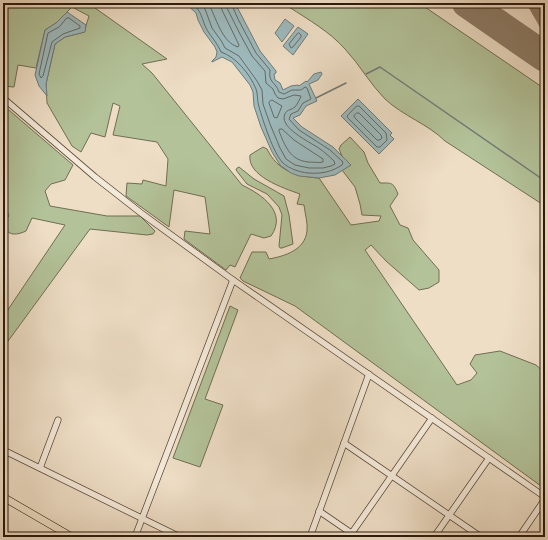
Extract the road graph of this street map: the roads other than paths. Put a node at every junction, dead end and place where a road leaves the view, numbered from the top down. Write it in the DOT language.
graph roads {
  1 [pos="3,98"];
  2 [pos="234,280"];
  3 [pos="369,374"];
  4 [pos="432,418"];
  5 [pos="58,420"];
  6 [pos="344,443"];
  7 [pos="3,450"];
  8 [pos="489,458"];
  9 [pos="40,468"];
  10 [pos="392,476"];
  11 [pos="545,498"];
  12 [pos="4,501"];
  13 [pos="319,511"];
  14 [pos="449,515"];
  15 [pos="143,519"];
  16 [pos="351,535"];
  17 [pos="72,537"];
  18 [pos="135,537"];
  19 [pos="180,537"];
  20 [pos="310,537"];
  21 [pos="358,537"];
  22 [pos="434,537"];
  23 [pos="481,537"];
  24 [pos="519,537"];
  1 -- 2 [label="street"];
  2 -- 3 [label="street"];
  2 -- 15 [label="street"];
  3 -- 4 [label="street"];
  3 -- 6 [label="street"];
  4 -- 8 [label="street"];
  4 -- 10 [label="street"];
  5 -- 9 [label="street"];
  6 -- 10 [label="street"];
  6 -- 13 [label="street"];
  7 -- 9 [label="street"];
  8 -- 11 [label="street"];
  8 -- 14 [label="street"];
  9 -- 15 [label="street"];
  10 -- 14 [label="street"];
  10 -- 16 [label="street"];
  11 -- 24 [label="street"];
  12 -- 17 [label="main road"];
  13 -- 16 [label="street"];
  13 -- 20 [label="street"];
  14 -- 22 [label="street"];
  14 -- 23 [label="street"];
  15 -- 18 [label="street"];
  15 -- 19 [label="street"];
  16 -- 21 [label="street"];
}
